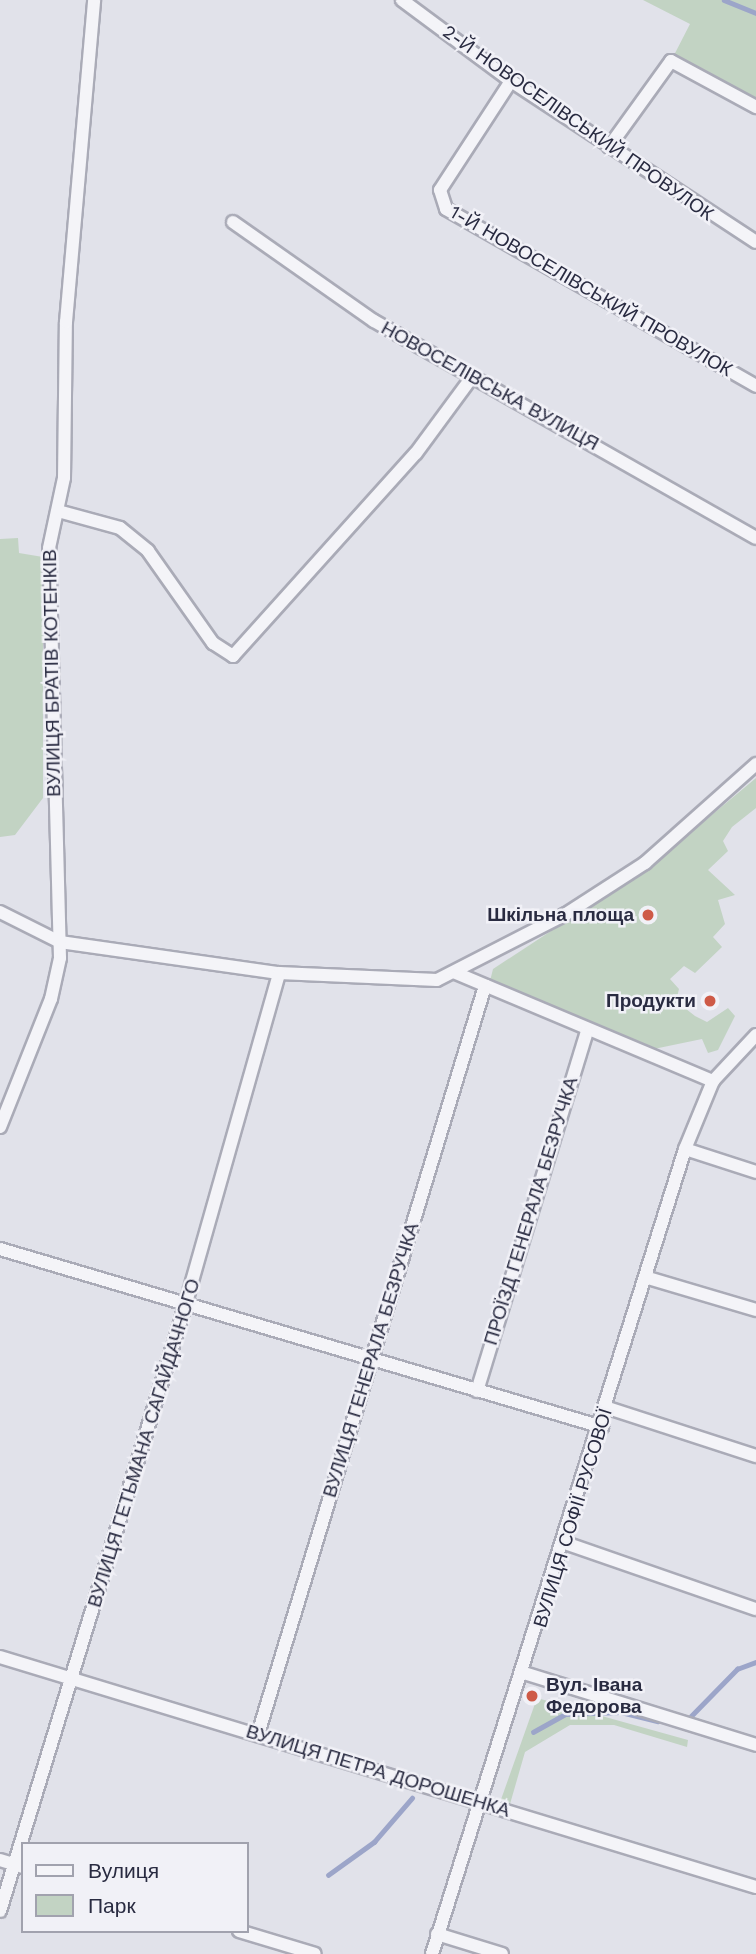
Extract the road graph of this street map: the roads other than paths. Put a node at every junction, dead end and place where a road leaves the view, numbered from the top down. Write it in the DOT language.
graph roads {
  1 [pos="94,0"];
  2 [pos="402,0"];
  3 [pos="511,81"];
  4 [pos="756,107"];
  5 [pos="609,147"];
  6 [pos="233,222"];
  7 [pos="756,242"];
  8 [pos="472,377"];
  9 [pos="756,386"];
  10 [pos="58,511"];
  11 [pos="756,538"];
  12 [pos="756,764"];
  13 [pos="0,912"];
  14 [pos="60,942"];
  15 [pos="279,973"];
  16 [pos="456,973"];
  17 [pos="485,986"];
  18 [pos="587,1032"];
  19 [pos="756,1035"];
  20 [pos="713,1082"];
  21 [pos="0,1128"];
  22 [pos="685,1149"];
  23 [pos="756,1172"];
  24 [pos="0,1249"];
  25 [pos="648,1278"];
  26 [pos="185,1306"];
  27 [pos="756,1310"];
  28 [pos="372,1357"];
  29 [pos="477,1391"];
  30 [pos="608,1408"];
  31 [pos="602,1427"];
  32 [pos="756,1456"];
  33 [pos="565,1543"];
  34 [pos="756,1609"];
  35 [pos="0,1657"];
  36 [pos="524,1673"];
  37 [pos="73,1681"];
  38 [pos="258,1734"];
  39 [pos="756,1745"];
  40 [pos="480,1802"];
  41 [pos="25,1842"];
  42 [pos="0,1860"];
  43 [pos="18,1865"];
  44 [pos="756,1887"];
  45 [pos="0,1911"];
  46 [pos="246,1933"];
  47 [pos="437,1934"];
  48 [pos="315,1954"];
  49 [pos="432,1954"];
  50 [pos="502,1954"];
  1 -- 10 [label="street, ВУЛИЦЯ БРАТІВ КОТЕНКІВ"];
  2 -- 3 [label="street, 2-Й НОВОСЕЛІВСЬКИЙ ПРОВУЛОК"];
  3 -- 5 [label="street, 2-Й НОВОСЕЛІВСЬКИЙ ПРОВУЛОК"];
  3 -- 9 [label="street, 1-Й НОВОСЕЛІВСЬКИЙ ПРОВУЛОК"];
  4 -- 5 [label="street"];
  5 -- 7 [label="street, 2-Й НОВОСЕЛІВСЬКИЙ ПРОВУЛОК"];
  6 -- 8 [label="street, НОВОСЕЛІВСЬКА ВУЛИЦЯ"];
  8 -- 10 [label="street"];
  8 -- 11 [label="street, НОВОСЕЛІВСЬКА ВУЛИЦЯ"];
  10 -- 14 [label="street, ВУЛИЦЯ БРАТІВ КОТЕНКІВ"];
  12 -- 16 [label="street"];
  13 -- 14 [label="street"];
  14 -- 15 [label="street"];
  14 -- 21 [label="street, ВУЛИЦЯ БРАТІВ КОТЕНКІВ"];
  15 -- 16 [label="street"];
  15 -- 26 [label="street, ВУЛИЦЯ ГЕТЬМАНА САГАЙДАЧНОГО"];
  16 -- 17 [label="street"];
  17 -- 18 [label="street"];
  17 -- 28 [label="street, ВУЛИЦЯ ГЕНЕРАЛА БЕЗРУЧКА"];
  18 -- 20 [label="street"];
  18 -- 29 [label="street, ПРОЇЗД ГЕНЕРАЛА БЕЗРУЧКА"];
  19 -- 20 [label="street, ВУЛИЦЯ СОФІЇ РУСОВОЇ"];
  20 -- 22 [label="street, ВУЛИЦЯ СОФІЇ РУСОВОЇ"];
  22 -- 23 [label="street"];
  22 -- 25 [label="street, ВУЛИЦЯ СОФІЇ РУСОВОЇ"];
  24 -- 26 [label="street"];
  25 -- 27 [label="street"];
  25 -- 30 [label="street, ВУЛИЦЯ СОФІЇ РУСОВОЇ"];
  26 -- 28 [label="street"];
  26 -- 37 [label="street, ВУЛИЦЯ ГЕТЬМАНА САГАЙДАЧНОГО"];
  28 -- 29 [label="street"];
  28 -- 38 [label="street, ВУЛИЦЯ ГЕНЕРАЛА БЕЗРУЧКА"];
  29 -- 31 [label="street"];
  30 -- 31 [label="street, ВУЛИЦЯ СОФІЇ РУСОВОЇ"];
  30 -- 32 [label="street"];
  31 -- 33 [label="street, ВУЛИЦЯ СОФІЇ РУСОВОЇ"];
  33 -- 34 [label="street"];
  33 -- 36 [label="street, ВУЛИЦЯ СОФІЇ РУСОВОЇ"];
  35 -- 37 [label="street, ВУЛИЦЯ ПЕТРА ДОРОШЕНКА"];
  36 -- 39 [label="street"];
  36 -- 40 [label="street, ВУЛИЦЯ СОФІЇ РУСОВОЇ"];
  37 -- 38 [label="street, ВУЛИЦЯ ПЕТРА ДОРОШЕНКА"];
  37 -- 41 [label="street, ВУЛИЦЯ ГЕТЬМАНА САГАЙДАЧНОГО"];
  38 -- 40 [label="street, ВУЛИЦЯ ПЕТРА ДОРОШЕНКА"];
  40 -- 44 [label="street, ВУЛИЦЯ ПЕТРА ДОРОШЕНКА"];
  40 -- 47 [label="street, ВУЛИЦЯ СОФІЇ РУСОВОЇ"];
  42 -- 43 [label="street"];
  43 -- 45 [label="street, ВУЛИЦЯ ГЕТЬМАНА САГАЙДАЧНОГО"];
  46 -- 48 [label="street"];
  47 -- 49 [label="street, ВУЛИЦЯ СОФІЇ РУСОВОЇ"];
  47 -- 50 [label="street"];
}
